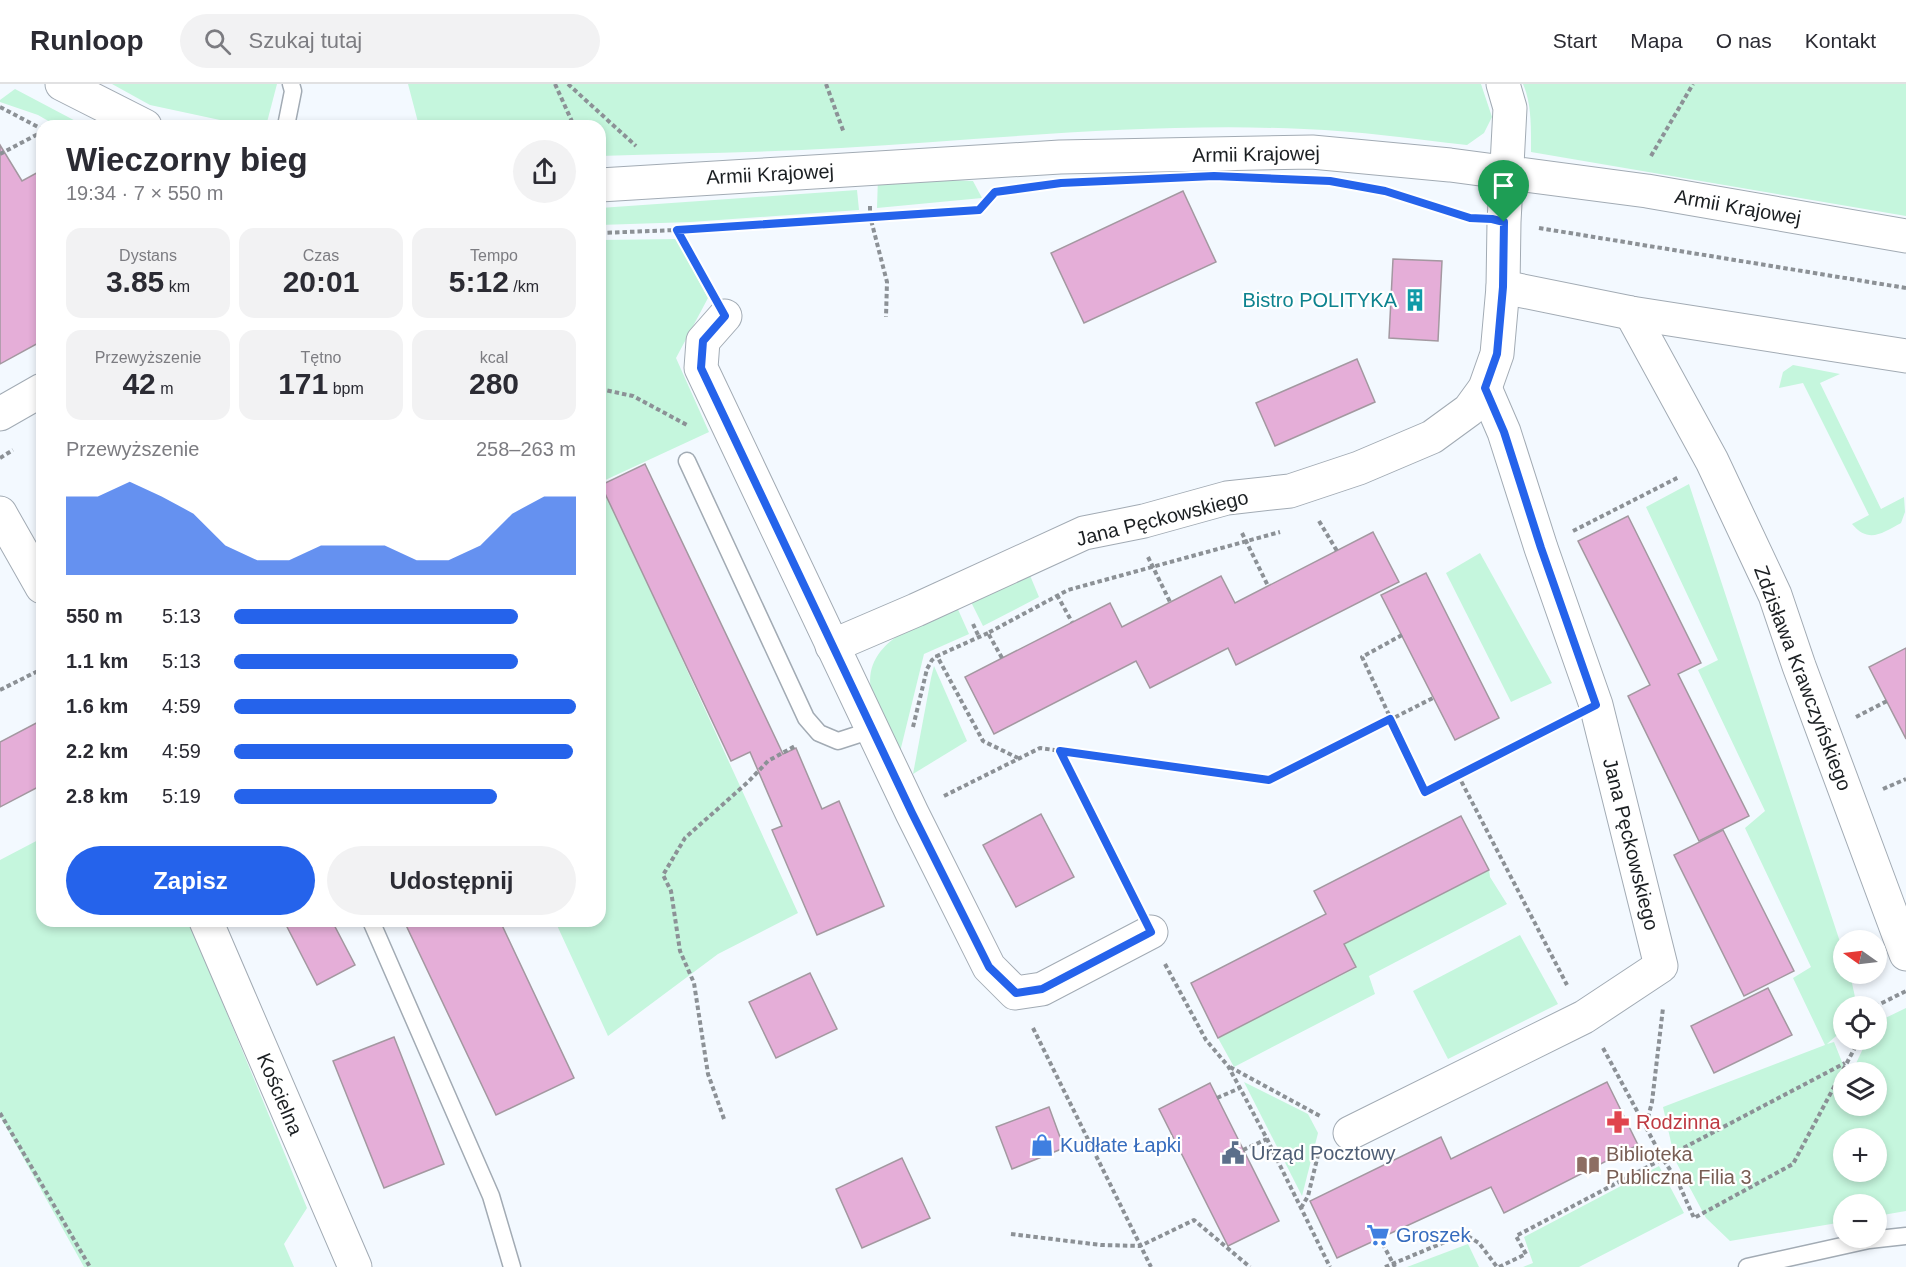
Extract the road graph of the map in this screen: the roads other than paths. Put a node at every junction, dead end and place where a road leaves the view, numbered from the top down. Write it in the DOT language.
graph roads {
  1 [pos="62,84"];
  2 [pos="291,84"];
  3 [pos="1503,84"];
  4 [pos="133,120"];
  5 [pos="287,120"];
  6 [pos="1507,174"];
  7 [pos="606,184"];
  8 [pos="1906,236"];
  9 [pos="1503,287"];
  10 [pos="1631,314"];
  11 [pos="725,316"];
  12 [pos="1906,356"];
  13 [pos="1485,388"];
  14 [pos="36,393"];
  15 [pos="0,414"];
  16 [pos="687,461"];
  17 [pos="0,513"];
  18 [pos="36,576"];
  19 [pos="831,646"];
  20 [pos="872,730"];
  21 [pos="209,927"];
  22 [pos="374,927"];
  23 [pos="1151,932"];
  24 [pos="1906,954"];
  25 [pos="1350,1132"];
  26 [pos="1906,1236"];
  27 [pos="355,1267"];
  28 [pos="512,1267"];
  29 [pos="1747,1267"];
  1 -- 4 [label="street"];
  2 -- 5 [label="lane"];
  3 -- 6 [label="street, Jana Pęckowskiego"];
  6 -- 7 [label="street, Armii Krajowej"];
  6 -- 8 [label="street, Armii Krajowej"];
  6 -- 9 [label="street, Jana Pęckowskiego"];
  9 -- 10 [label="street"];
  9 -- 13 [label="street, Jana Pęckowskiego"];
  10 -- 12 [label="street"];
  10 -- 24 [label="street, Zdzisława Krawczyńskiego"];
  11 -- 19 [label="street"];
  13 -- 19 [label="street, Jana Pęckowskiego"];
  13 -- 25 [label="street, Jana Pęckowskiego"];
  14 -- 15 [label="street"];
  16 -- 20 [label="lane"];
  17 -- 18 [label="street"];
  19 -- 20 [label="street"];
  20 -- 23 [label="street"];
  21 -- 27 [label="street, Kościelna"];
  22 -- 28 [label="lane"];
  26 -- 29 [label="lane"];
}
